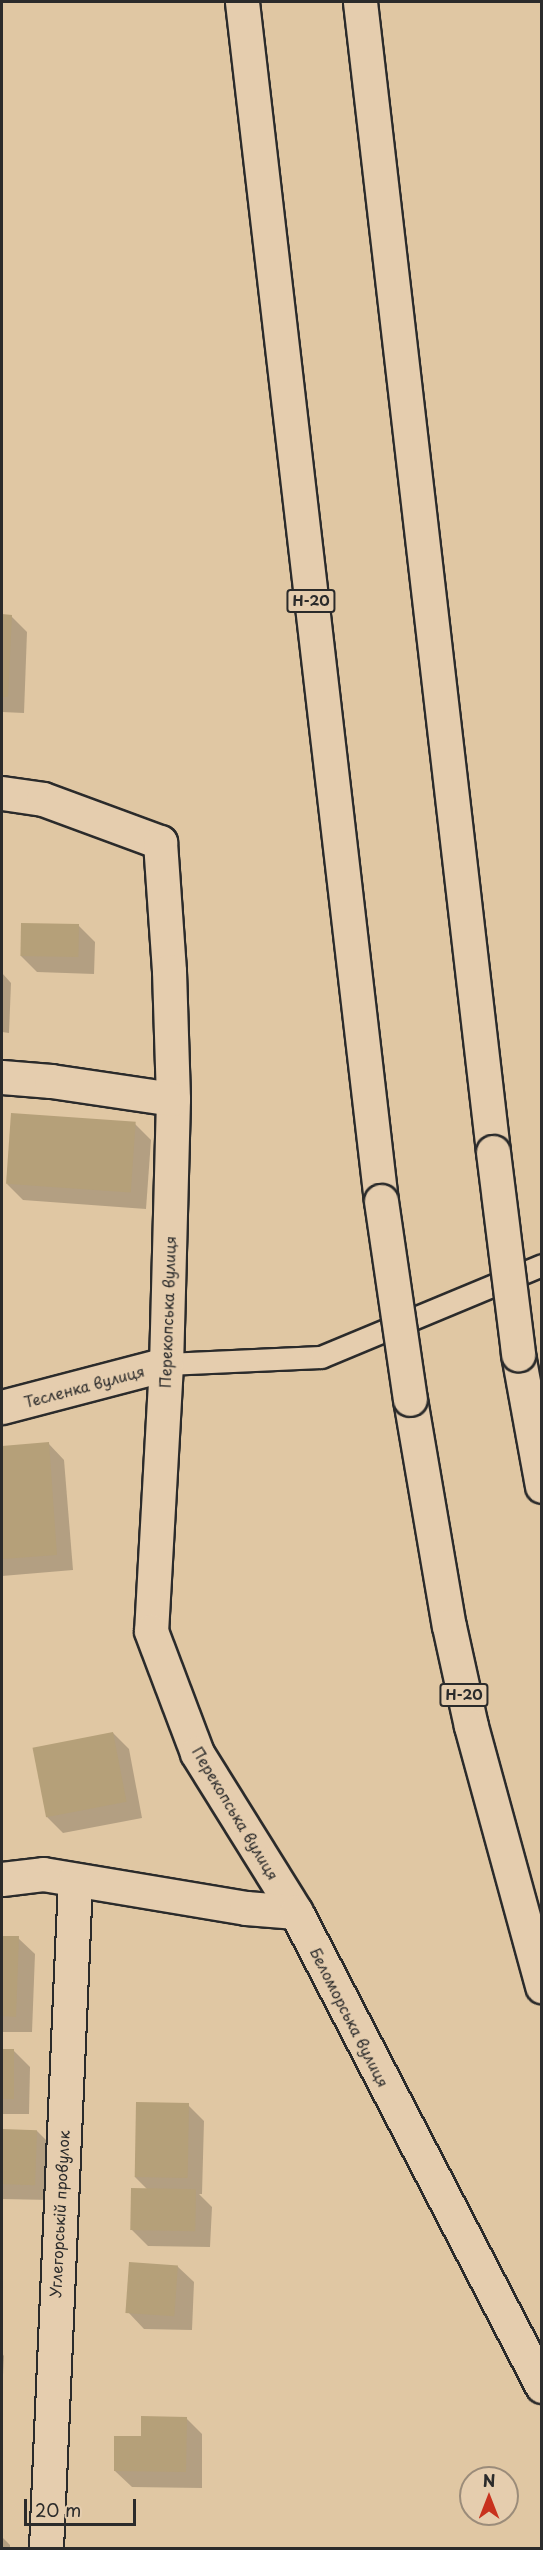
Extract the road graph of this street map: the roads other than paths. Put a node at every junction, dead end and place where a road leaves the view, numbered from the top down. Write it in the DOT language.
graph roads {
  1 [pos="242,2"];
  2 [pos="360,2"];
  3 [pos="2,793"];
  4 [pos="2,1077"];
  5 [pos="172,1099"];
  6 [pos="542,1265"];
  7 [pos="166,1364"];
  8 [pos="2,1407"];
  9 [pos="542,1486"];
  10 [pos="2,1879"];
  11 [pos="75,1880"];
  12 [pos="296,1912"];
  13 [pos="542,1986"];
  14 [pos="542,2386"];
  15 [pos="46,2548"];
  1 -- 13 [label="main road, Н-20, bridge"];
  2 -- 9 [label="main road, bridge"];
  3 -- 5 [label="main road, Перекопська вулиця"];
  4 -- 5 [label="main road"];
  5 -- 7 [label="main road, Перекопська вулиця"];
  6 -- 7 [label="lane"];
  7 -- 8 [label="main road, Тесленка вулиця"];
  7 -- 12 [label="main road, Перекопська вулиця"];
  10 -- 11 [label="main road"];
  11 -- 12 [label="main road"];
  11 -- 15 [label="main road, Углегорськiй провулок"];
  12 -- 14 [label="main road, Беломорська вулиця"];
}
